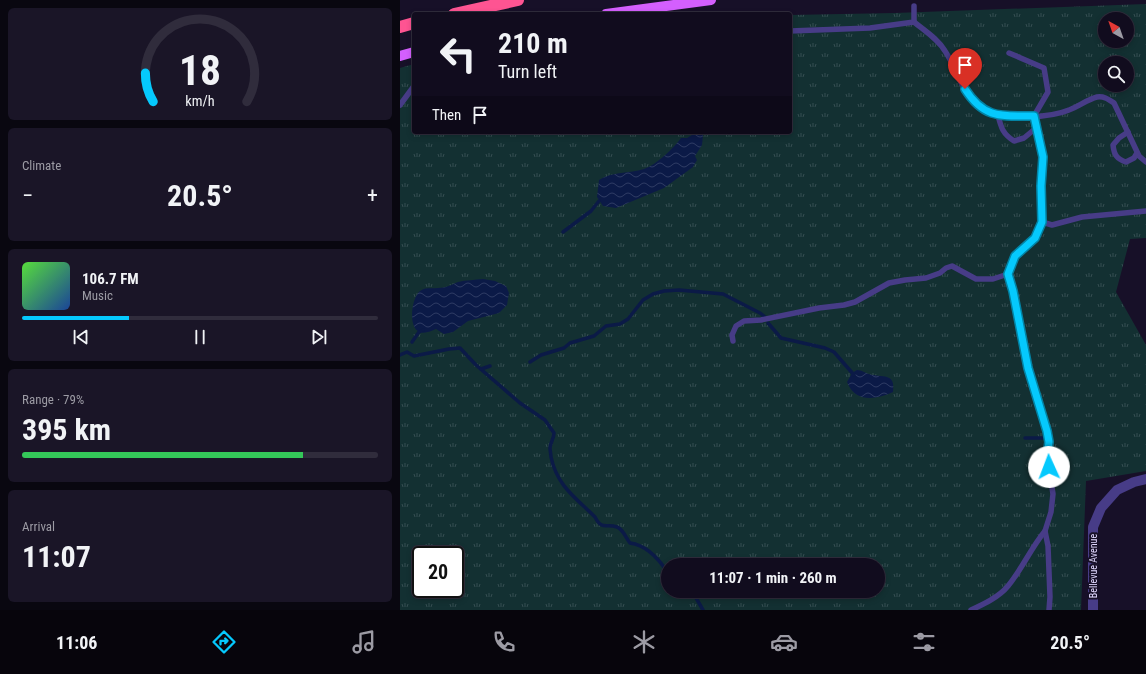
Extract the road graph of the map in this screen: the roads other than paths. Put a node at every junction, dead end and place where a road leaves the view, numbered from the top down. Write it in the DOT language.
graph roads {
  1 [pos="518,0"];
  2 [pos="710,0"];
  3 [pos="914,6"];
  4 [pos="463,12"];
  5 [pos="621,12"];
  6 [pos="914,22"];
  7 [pos="412,24"];
  8 [pos="400,27"];
  9 [pos="792,31"];
  10 [pos="412,53"];
  11 [pos="1009,53"];
  12 [pos="400,56"];
  13 [pos="412,89"];
  14 [pos="400,105"];
  15 [pos="998,115"];
  16 [pos="1034,116"];
  17 [pos="1036,128"];
  18 [pos="1128,132"];
  19 [pos="1137,153"];
  20 [pos="1146,162"];
  21 [pos="1146,211"];
  22 [pos="1042,222"];
  23 [pos="1008,274"];
  24 [pos="733,341"];
  25 [pos="1146,479"];
  26 [pos="1045,531"];
  27 [pos="971,610"];
  28 [pos="1049,610"];
  29 [pos="1093,610"];
  1 -- 4 [label="highway"];
  2 -- 5 [label="main road"];
  3 -- 6 [label="lane"];
  6 -- 9 [label="lane"];
  6 -- 15 [label="lane"];
  7 -- 8 [label="highway"];
  10 -- 12 [label="main road"];
  11 -- 16 [label="lane"];
  13 -- 14 [label="lane"];
  15 -- 16 [label="lane"];
  15 -- 17 [label="lane"];
  16 -- 17 [label="lane"];
  16 -- 18 [label="lane"];
  17 -- 22 [label="lane"];
  18 -- 19 [label="lane"];
  18 -- 19 [label="lane"];
  19 -- 20 [label="lane"];
  21 -- 22 [label="lane"];
  22 -- 23 [label="lane"];
  23 -- 24 [label="lane"];
  23 -- 26 [label="lane"];
  25 -- 29 [label="street, Bellevue Avenue"];
  26 -- 27 [label="lane"];
  26 -- 28 [label="lane"];
}
